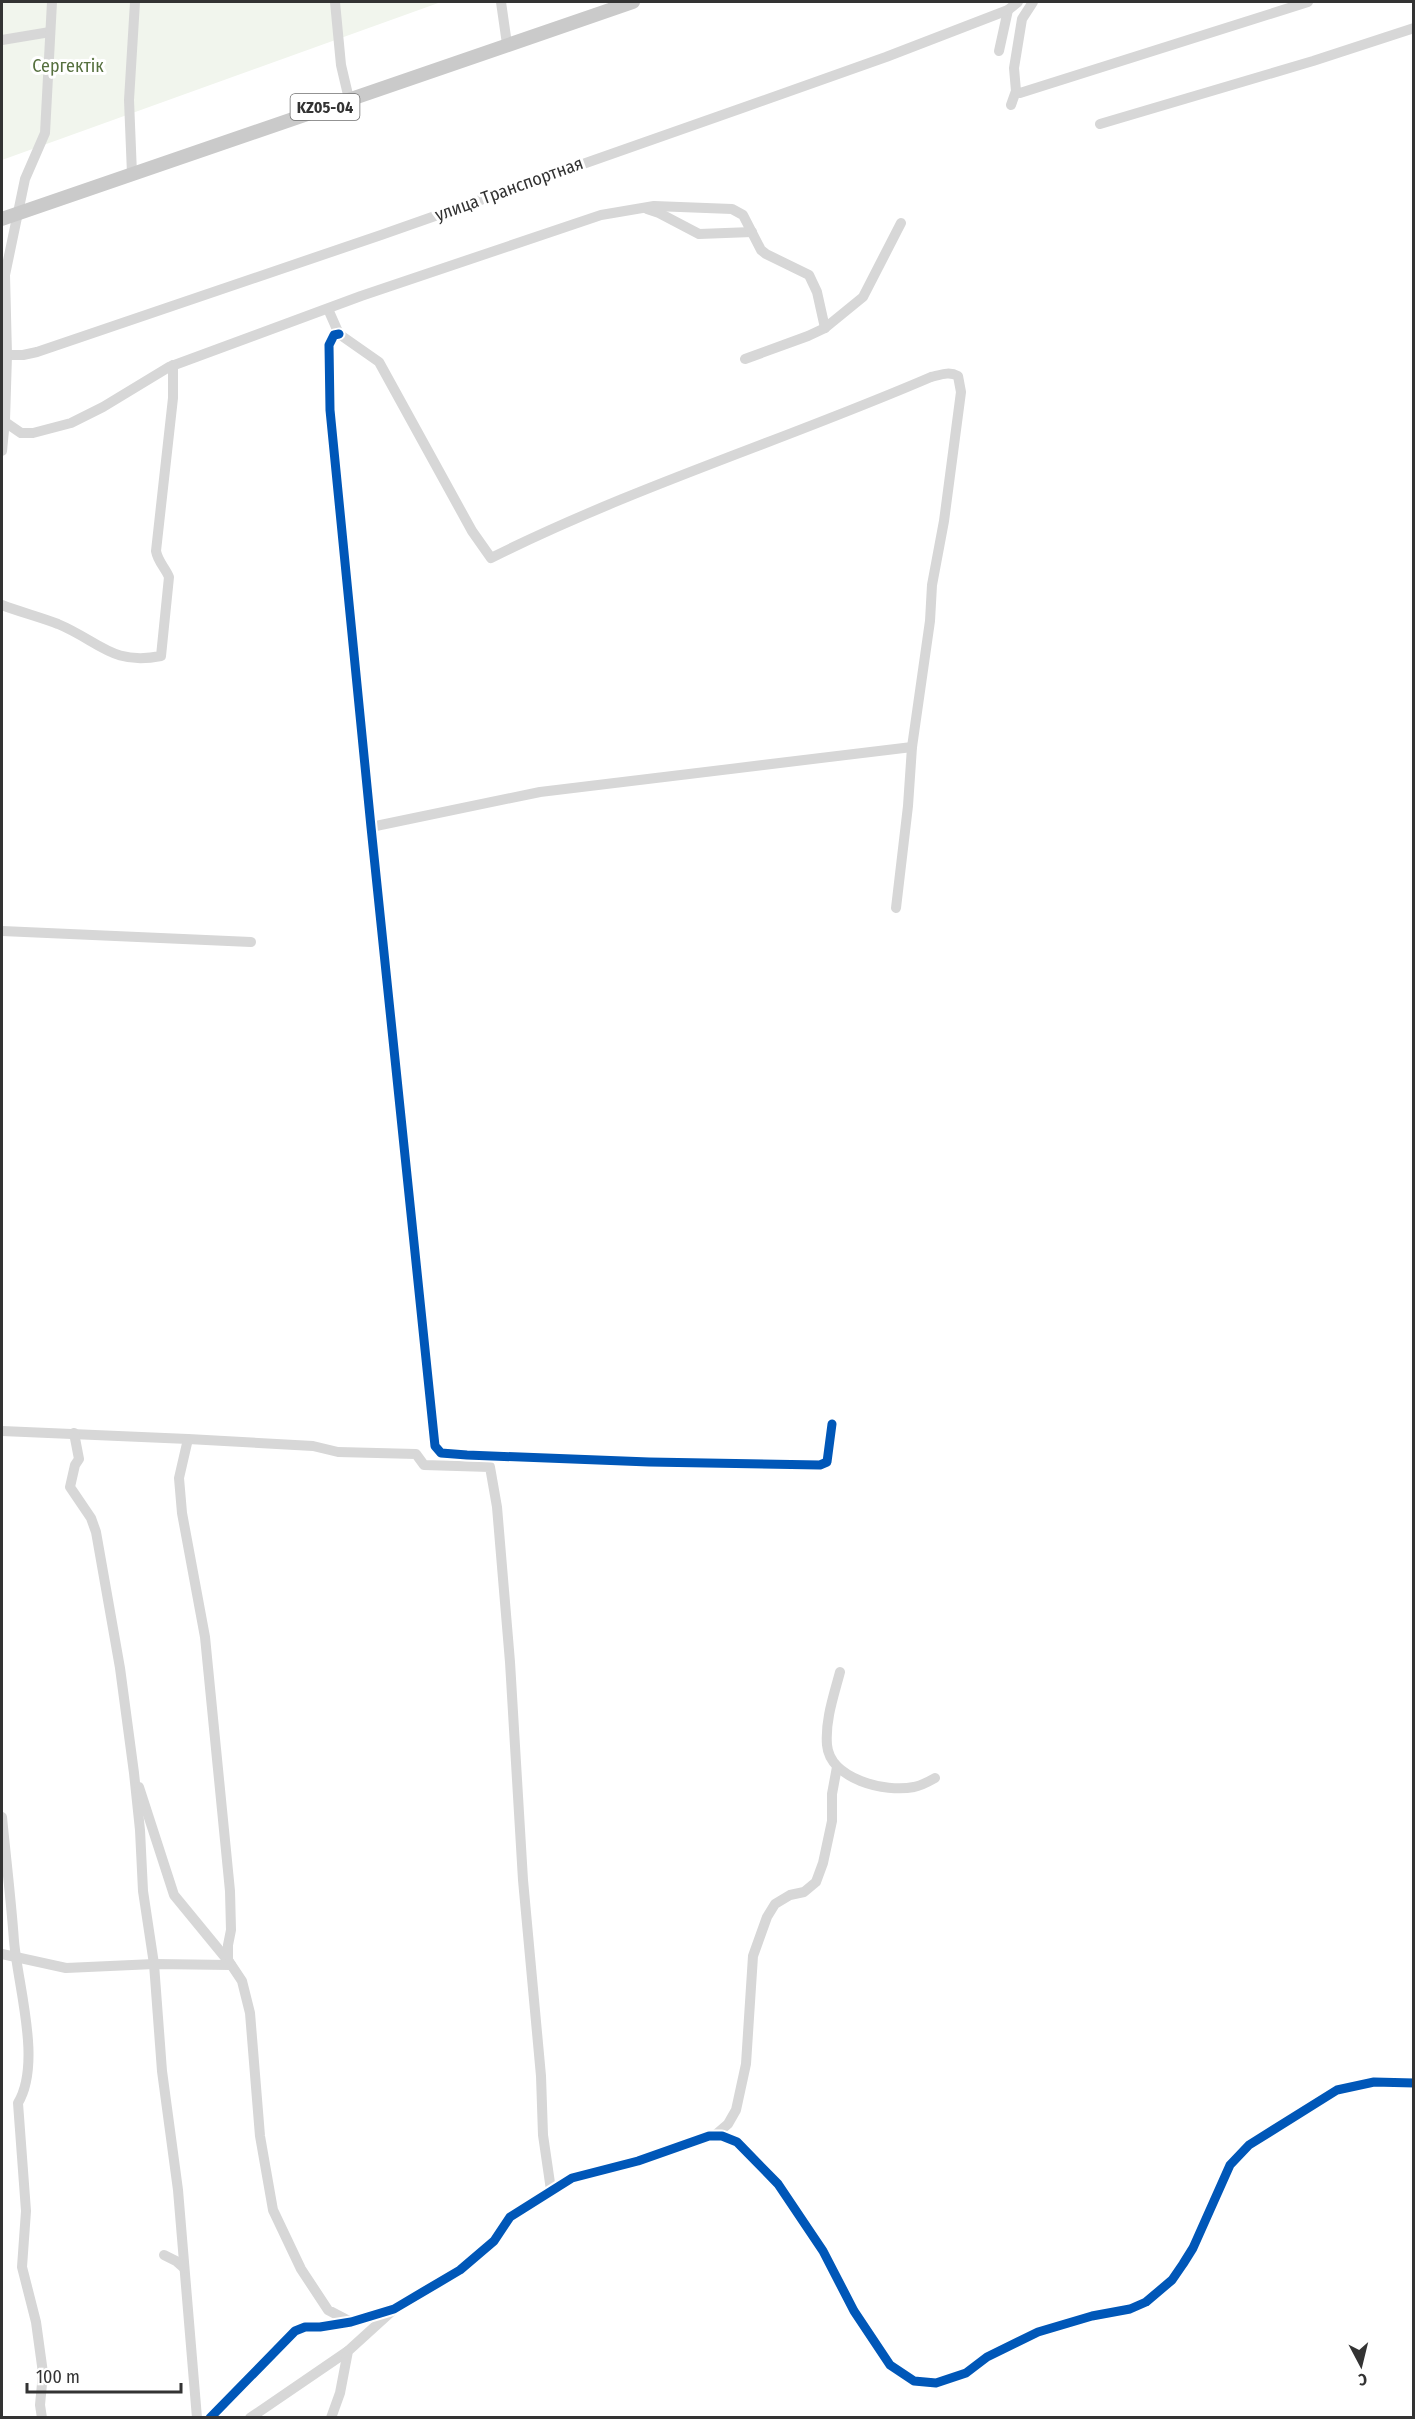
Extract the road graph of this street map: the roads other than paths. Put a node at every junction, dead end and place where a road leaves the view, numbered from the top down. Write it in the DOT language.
graph roads {
  1 [pos="52,2"];
  2 [pos="135,2"];
  3 [pos="335,2"];
  4 [pos="501,2"];
  5 [pos="633,2"];
  6 [pos="1018,2"];
  7 [pos="1033,2"];
  8 [pos="1308,2"];
  9 [pos="1008,10"];
  10 [pos="1413,28"];
  11 [pos="50,32"];
  12 [pos="2,40"];
  13 [pos="507,44"];
  14 [pos="999,51"];
  15 [pos="1016,91"];
  16 [pos="349,99"];
  17 [pos="1011,105"];
  18 [pos="1100,124"];
  19 [pos="132,174"];
  20 [pos="644,208"];
  21 [pos="18,213"];
  22 [pos="2,219"];
  23 [pos="901,223"];
  24 [pos="752,232"];
  25 [pos="3,280"];
  26 [pos="328,309"];
  27 [pos="825,328"];
  28 [pos="339,334"];
  29 [pos="7,355"];
  30 [pos="745,359"];
  31 [pos="173,365"];
  32 [pos="3,420"];
  33 [pos="2,451"];
  34 [pos="2,605"];
  35 [pos="912,747"];
  36 [pos="371,828"];
  37 [pos="896,908"];
  38 [pos="2,931"];
  39 [pos="251,942"];
  40 [pos="832,1424"];
  41 [pos="2,1431"];
  42 [pos="74,1433"];
  43 [pos="188,1439"];
  44 [pos="840,1671"];
  45 [pos="837,1767"];
  46 [pos="134,1773"];
  47 [pos="935,1778"];
  48 [pos="2,1817"];
  49 [pos="2,1954"];
  50 [pos="17,1958"];
  51 [pos="154,1964"];
  52 [pos="231,1965"];
  53 [pos="1413,2083"];
  54 [pos="714,2136"];
  55 [pos="551,2190"];
  56 [pos="164,2255"];
  57 [pos="184,2268"];
  58 [pos="394,2309"];
  59 [pos="351,2322"];
  60 [pos="348,2351"];
  61 [pos="42,2418"];
  62 [pos="197,2418"];
  63 [pos="210,2418"];
  64 [pos="250,2418"];
  65 [pos="331,2418"];
  1 -- 11 [label="street"];
  2 -- 19 [label="street"];
  3 -- 16 [label="street"];
  4 -- 13 [label="street"];
  5 -- 13 [label="main road, KZ05-04"];
  6 -- 9 [label="street, улица Транспортная"];
  7 -- 15 [label="street"];
  8 -- 15 [label="street"];
  9 -- 14 [label="street"];
  9 -- 29 [label="street, улица Транспортная"];
  10 -- 18 [label="street"];
  11 -- 12 [label="street"];
  11 -- 21 [label="street"];
  13 -- 16 [label="main road, KZ05-04"];
  15 -- 17 [label="street"];
  16 -- 19 [label="main road, KZ05-04"];
  19 -- 21 [label="main road, KZ05-04"];
  20 -- 24 [label="street"];
  20 -- 24 [label="street"];
  20 -- 26 [label="street"];
  21 -- 22 [label="main road, KZ05-04"];
  21 -- 25 [label="street"];
  23 -- 27 [label="street"];
  24 -- 27 [label="street"];
  25 -- 29 [label="street"];
  26 -- 28 [label="street"];
  26 -- 31 [label="street"];
  27 -- 30 [label="street"];
  28 -- 35 [label="street"];
  28 -- 36 [label="street"];
  29 -- 32 [label="street"];
  31 -- 32 [label="street"];
  31 -- 34 [label="street"];
  32 -- 33 [label="street"];
  35 -- 36 [label="street"];
  35 -- 37 [label="street"];
  36 -- 40 [label="street"];
  38 -- 39 [label="street"];
  41 -- 42 [label="street"];
  42 -- 43 [label="street"];
  42 -- 46 [label="street"];
  43 -- 52 [label="street"];
  43 -- 55 [label="street"];
  44 -- 45 [label="street"];
  45 -- 47 [label="street"];
  45 -- 54 [label="street"];
  46 -- 51 [label="street"];
  46 -- 52 [label="street"];
  48 -- 50 [label="street"];
  49 -- 50 [label="street"];
  50 -- 51 [label="street"];
  50 -- 61 [label="street"];
  51 -- 52 [label="street"];
  51 -- 57 [label="street"];
  52 -- 59 [label="street"];
  53 -- 54 [label="street"];
  54 -- 55 [label="street"];
  55 -- 58 [label="street"];
  56 -- 57 [label="street"];
  57 -- 62 [label="street"];
  58 -- 59 [label="street"];
  58 -- 60 [label="street"];
  59 -- 63 [label="street"];
  60 -- 64 [label="street"];
  60 -- 65 [label="street"];
}
